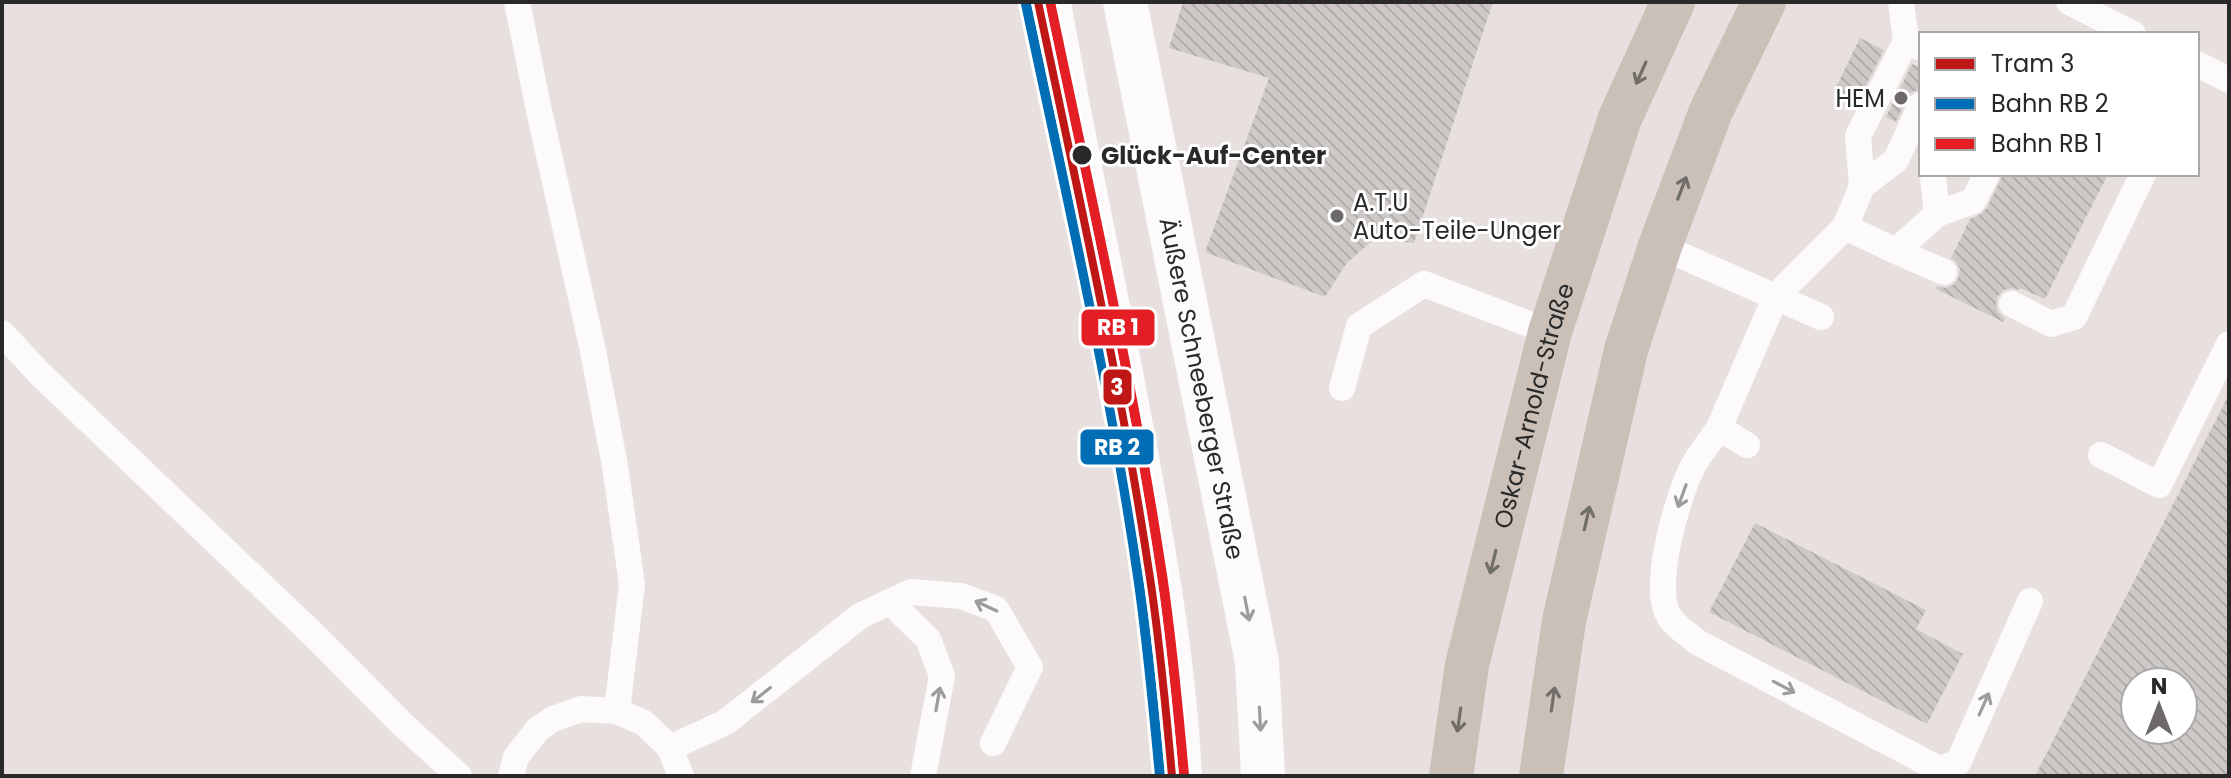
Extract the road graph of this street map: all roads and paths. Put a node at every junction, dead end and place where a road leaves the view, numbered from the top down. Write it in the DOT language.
graph roads {
  1 [pos="517,2"];
  2 [pos="1058,2"];
  3 [pos="1125,2"];
  4 [pos="1673,2"];
  5 [pos="1764,2"];
  6 [pos="1901,2"];
  7 [pos="2069,2"];
  8 [pos="2129,32"];
  9 [pos="1913,44"];
  10 [pos="2199,65"];
  11 [pos="2229,80"];
  12 [pos="1919,109"];
  13 [pos="1934,176"];
  14 [pos="1986,176"];
  15 [pos="2142,176"];
  16 [pos="1862,186"];
  17 [pos="1937,214"];
  18 [pos="1845,227"];
  19 [pos="1660,246"];
  20 [pos="1896,251"];
  21 [pos="1944,272"];
  22 [pos="1776,296"];
  23 [pos="2012,304"];
  24 [pos="1821,317"];
  25 [pos="1550,332"];
  26 [pos="2,333"];
  27 [pos="2229,344"];
  28 [pos="1342,388"];
  29 [pos="1719,428"];
  30 [pos="1747,445"];
  31 [pos="2101,455"];
  32 [pos="2030,601"];
  33 [pos="890,602"];
  34 [pos="617,711"];
  35 [pos="993,743"];
  36 [pos="670,748"];
  37 [pos="459,776"];
  38 [pos="511,776"];
  39 [pos="681,776"];
  40 [pos="923,776"];
  41 [pos="1189,776"];
  42 [pos="1263,776"];
  43 [pos="1451,776"];
  44 [pos="1541,776"];
  1 -- 34 [label="lane"];
  2 -- 41 [label="lane"];
  3 -- 42 [label="street, Äußere Schneeberger Straße, one-way"];
  4 -- 25 [label="main road, Oskar-Arnold-Straße, one-way"];
  19 -- 5 [label="main road, one-way"];
  6 -- 9 [label="lane"];
  7 -- 8 [label="lane"];
  9 -- 16 [label="lane"];
  10 -- 11 [label="lane"];
  12 -- 16 [label="lane"];
  13 -- 17 [label="lane"];
  14 -- 17 [label="lane"];
  15 -- 23 [label="lane"];
  16 -- 18 [label="lane"];
  17 -- 20 [label="lane"];
  18 -- 20 [label="lane"];
  18 -- 22 [label="lane"];
  19 -- 22 [label="lane"];
  44 -- 19 [label="main road, one-way"];
  20 -- 21 [label="lane"];
  22 -- 24 [label="lane"];
  22 -- 29 [label="lane"];
  25 -- 28 [label="lane"];
  25 -- 43 [label="main road, Oskar-Arnold-Straße, one-way"];
  26 -- 37 [label="lane"];
  27 -- 31 [label="lane"];
  29 -- 30 [label="lane"];
  29 -- 32 [label="lane, one-way"];
  35 -- 33 [label="lane, one-way"];
  33 -- 36 [label="lane, one-way"];
  40 -- 33 [label="lane, one-way"];
  34 -- 36 [label="lane"];
  34 -- 38 [label="lane"];
  36 -- 39 [label="lane"];
}
